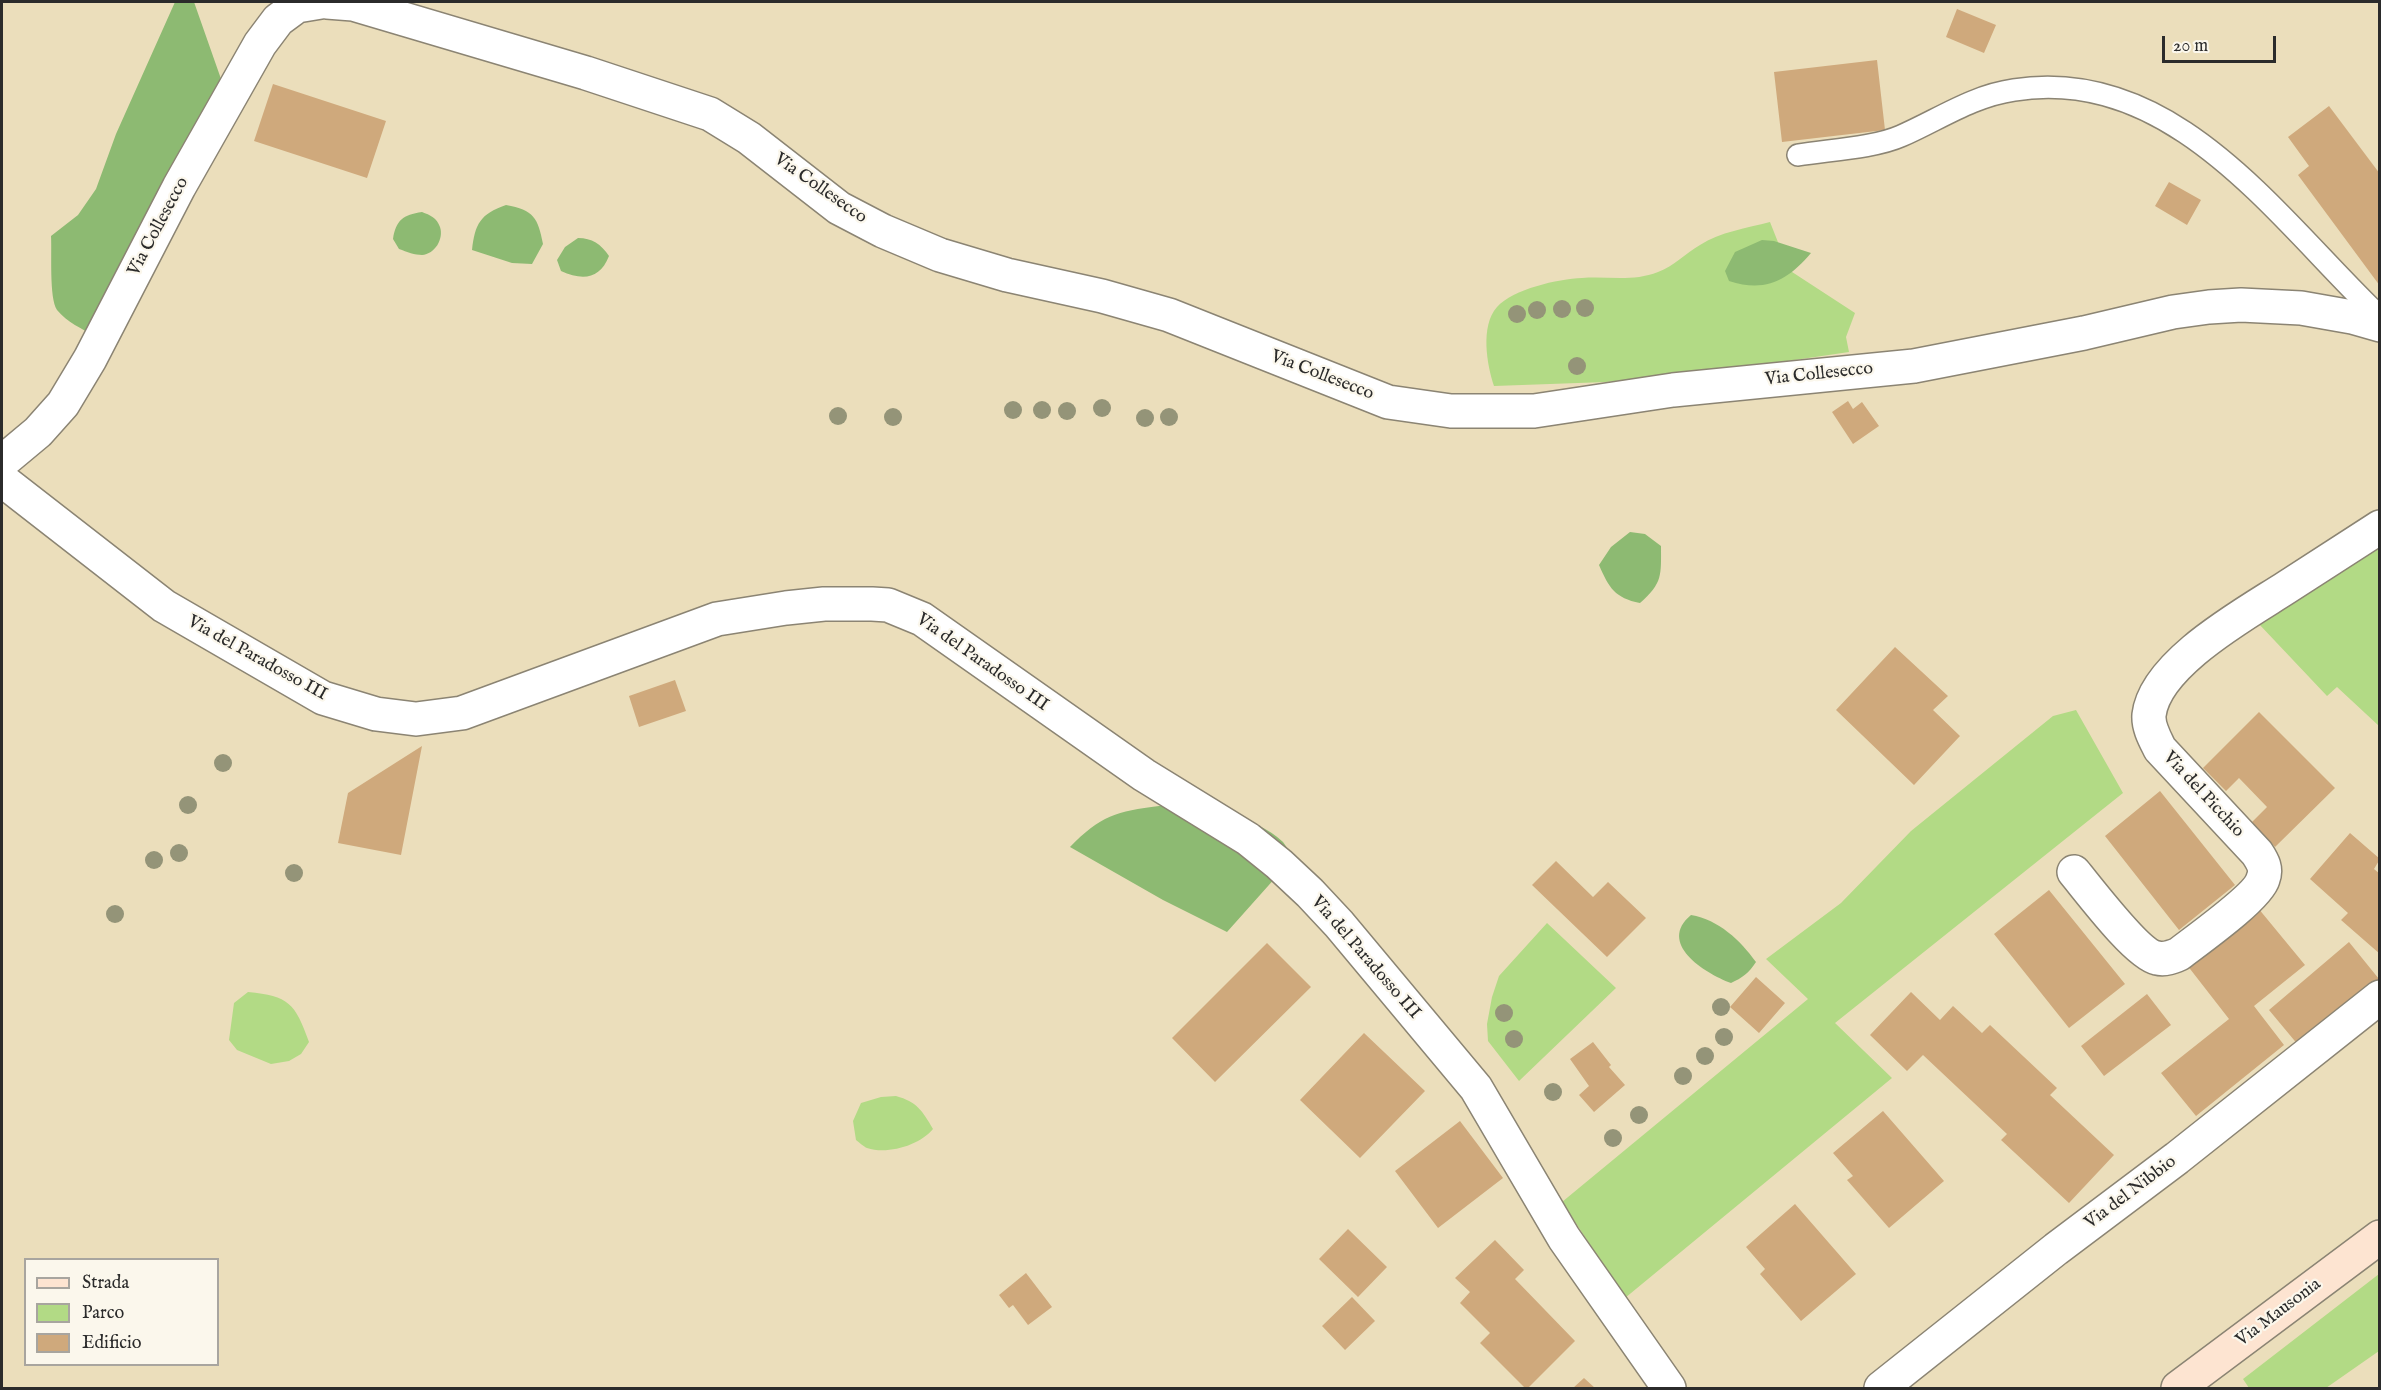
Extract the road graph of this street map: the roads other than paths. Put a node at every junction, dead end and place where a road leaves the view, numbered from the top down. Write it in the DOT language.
graph roads {
  1 [pos="321,2"];
  2 [pos="327,2"];
  3 [pos="1798,155"];
  4 [pos="2379,317"];
  5 [pos="2379,325"];
  6 [pos="2,462"];
  7 [pos="2,480"];
  8 [pos="2379,527"];
  9 [pos="2074,872"];
  10 [pos="2379,997"];
  11 [pos="2379,1237"];
  12 [pos="1669,1389"];
  13 [pos="1881,1389"];
  14 [pos="2178,1389"];
  1 -- 6 [label="street, Via Collesecco"];
  2 -- 5 [label="street, Via Collesecco"];
  3 -- 4 [label="lane"];
  7 -- 12 [label="street, Via del Paradosso III"];
  8 -- 9 [label="street, Via del Picchio"];
  10 -- 13 [label="street, Via del Nibbio"];
  11 -- 14 [label="main road, Via Mausonia"];
}
